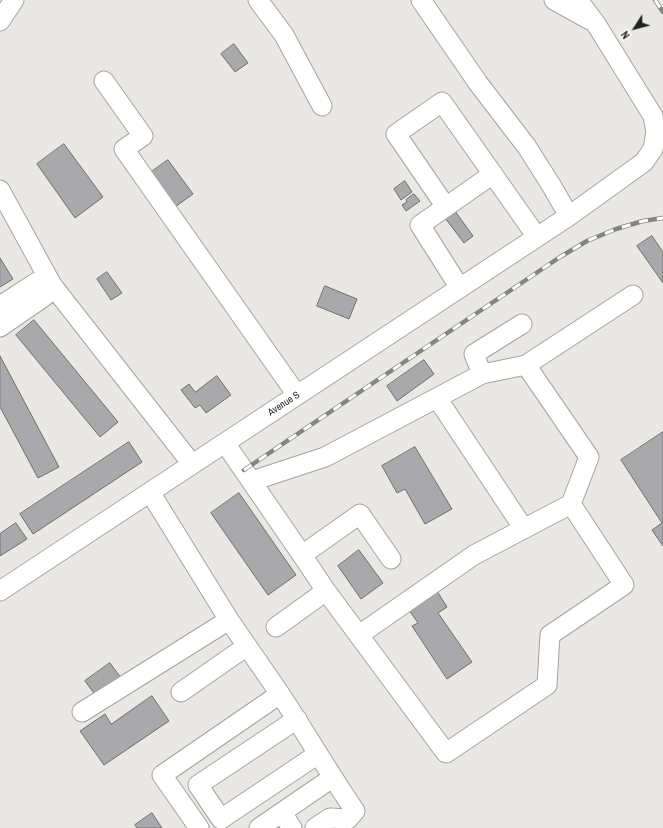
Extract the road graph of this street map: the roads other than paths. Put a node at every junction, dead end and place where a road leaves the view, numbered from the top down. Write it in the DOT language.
graph roads {
  1 [pos="14,0"];
  2 [pos="258,0"];
  3 [pos="421,0"];
  4 [pos="554,0"];
  5 [pos="578,0"];
  6 [pos="0,21"];
  7 [pos="596,24"];
  8 [pos="104,81"];
  9 [pos="322,106"];
  10 [pos="492,174"];
  11 [pos="0,190"];
  12 [pos="446,207"];
  13 [pos="569,216"];
  14 [pos="537,237"];
  15 [pos="52,285"];
  16 [pos="460,288"];
  17 [pos="633,295"];
  18 [pos="0,306"];
  19 [pos="522,324"];
  20 [pos="0,327"];
  21 [pos="526,364"];
  22 [pos="482,374"];
  23 [pos="297,395"];
  24 [pos="437,398"];
  25 [pos="225,443"];
  26 [pos="192,464"];
  27 [pos="252,482"];
  28 [pos="150,492"];
  29 [pos="571,504"];
  30 [pos="524,529"];
  31 [pos="302,554"];
  32 [pos="391,559"];
  33 [pos="326,590"];
  34 [pos="0,591"];
  35 [pos="229,620"];
  36 [pos="276,627"];
  37 [pos="359,635"];
  38 [pos="247,646"];
  39 [pos="181,692"];
  40 [pos="280,694"];
  41 [pos="82,712"];
  42 [pos="297,719"];
  43 [pos="318,754"];
  44 [pos="332,778"];
  45 [pos="282,812"];
  46 [pos="199,828"];
  47 [pos="259,828"];
  48 [pos="292,828"];
  49 [pos="314,828"];
  1 -- 6 [label="street"];
  2 -- 9 [label="street"];
  3 -- 13 [label="street"];
  4 -- 7 [label="street"];
  5 -- 7 [label="street, Avenue S"];
  7 -- 13 [label="street, Avenue S"];
  8 -- 23 [label="street"];
  10 -- 12 [label="street"];
  10 -- 12 [label="street"];
  10 -- 14 [label="street"];
  11 -- 15 [label="street"];
  12 -- 16 [label="street"];
  13 -- 14 [label="street, Avenue S"];
  14 -- 16 [label="street, Avenue S"];
  15 -- 18 [label="street"];
  15 -- 20 [label="street"];
  15 -- 26 [label="street"];
  16 -- 23 [label="street, Avenue S"];
  17 -- 21 [label="street"];
  19 -- 22 [label="street"];
  21 -- 22 [label="street"];
  21 -- 29 [label="street"];
  22 -- 24 [label="street"];
  23 -- 25 [label="street, Avenue S"];
  24 -- 27 [label="street"];
  24 -- 30 [label="street"];
  25 -- 26 [label="street, Avenue S"];
  25 -- 27 [label="street"];
  26 -- 28 [label="street, Avenue S"];
  27 -- 31 [label="street"];
  28 -- 34 [label="street, Avenue S"];
  28 -- 35 [label="street"];
  29 -- 30 [label="street"];
  29 -- 37 [label="street"];
  30 -- 37 [label="street"];
  31 -- 32 [label="street"];
  31 -- 33 [label="street"];
  33 -- 36 [label="street"];
  33 -- 37 [label="street"];
  35 -- 38 [label="street"];
  35 -- 41 [label="street"];
  38 -- 39 [label="street"];
  38 -- 40 [label="street"];
  40 -- 42 [label="street"];
  40 -- 46 [label="street"];
  42 -- 43 [label="street"];
  42 -- 43 [label="street"];
  43 -- 44 [label="street"];
  44 -- 45 [label="street"];
  44 -- 49 [label="street"];
  45 -- 47 [label="street"];
  45 -- 48 [label="street"];
}
